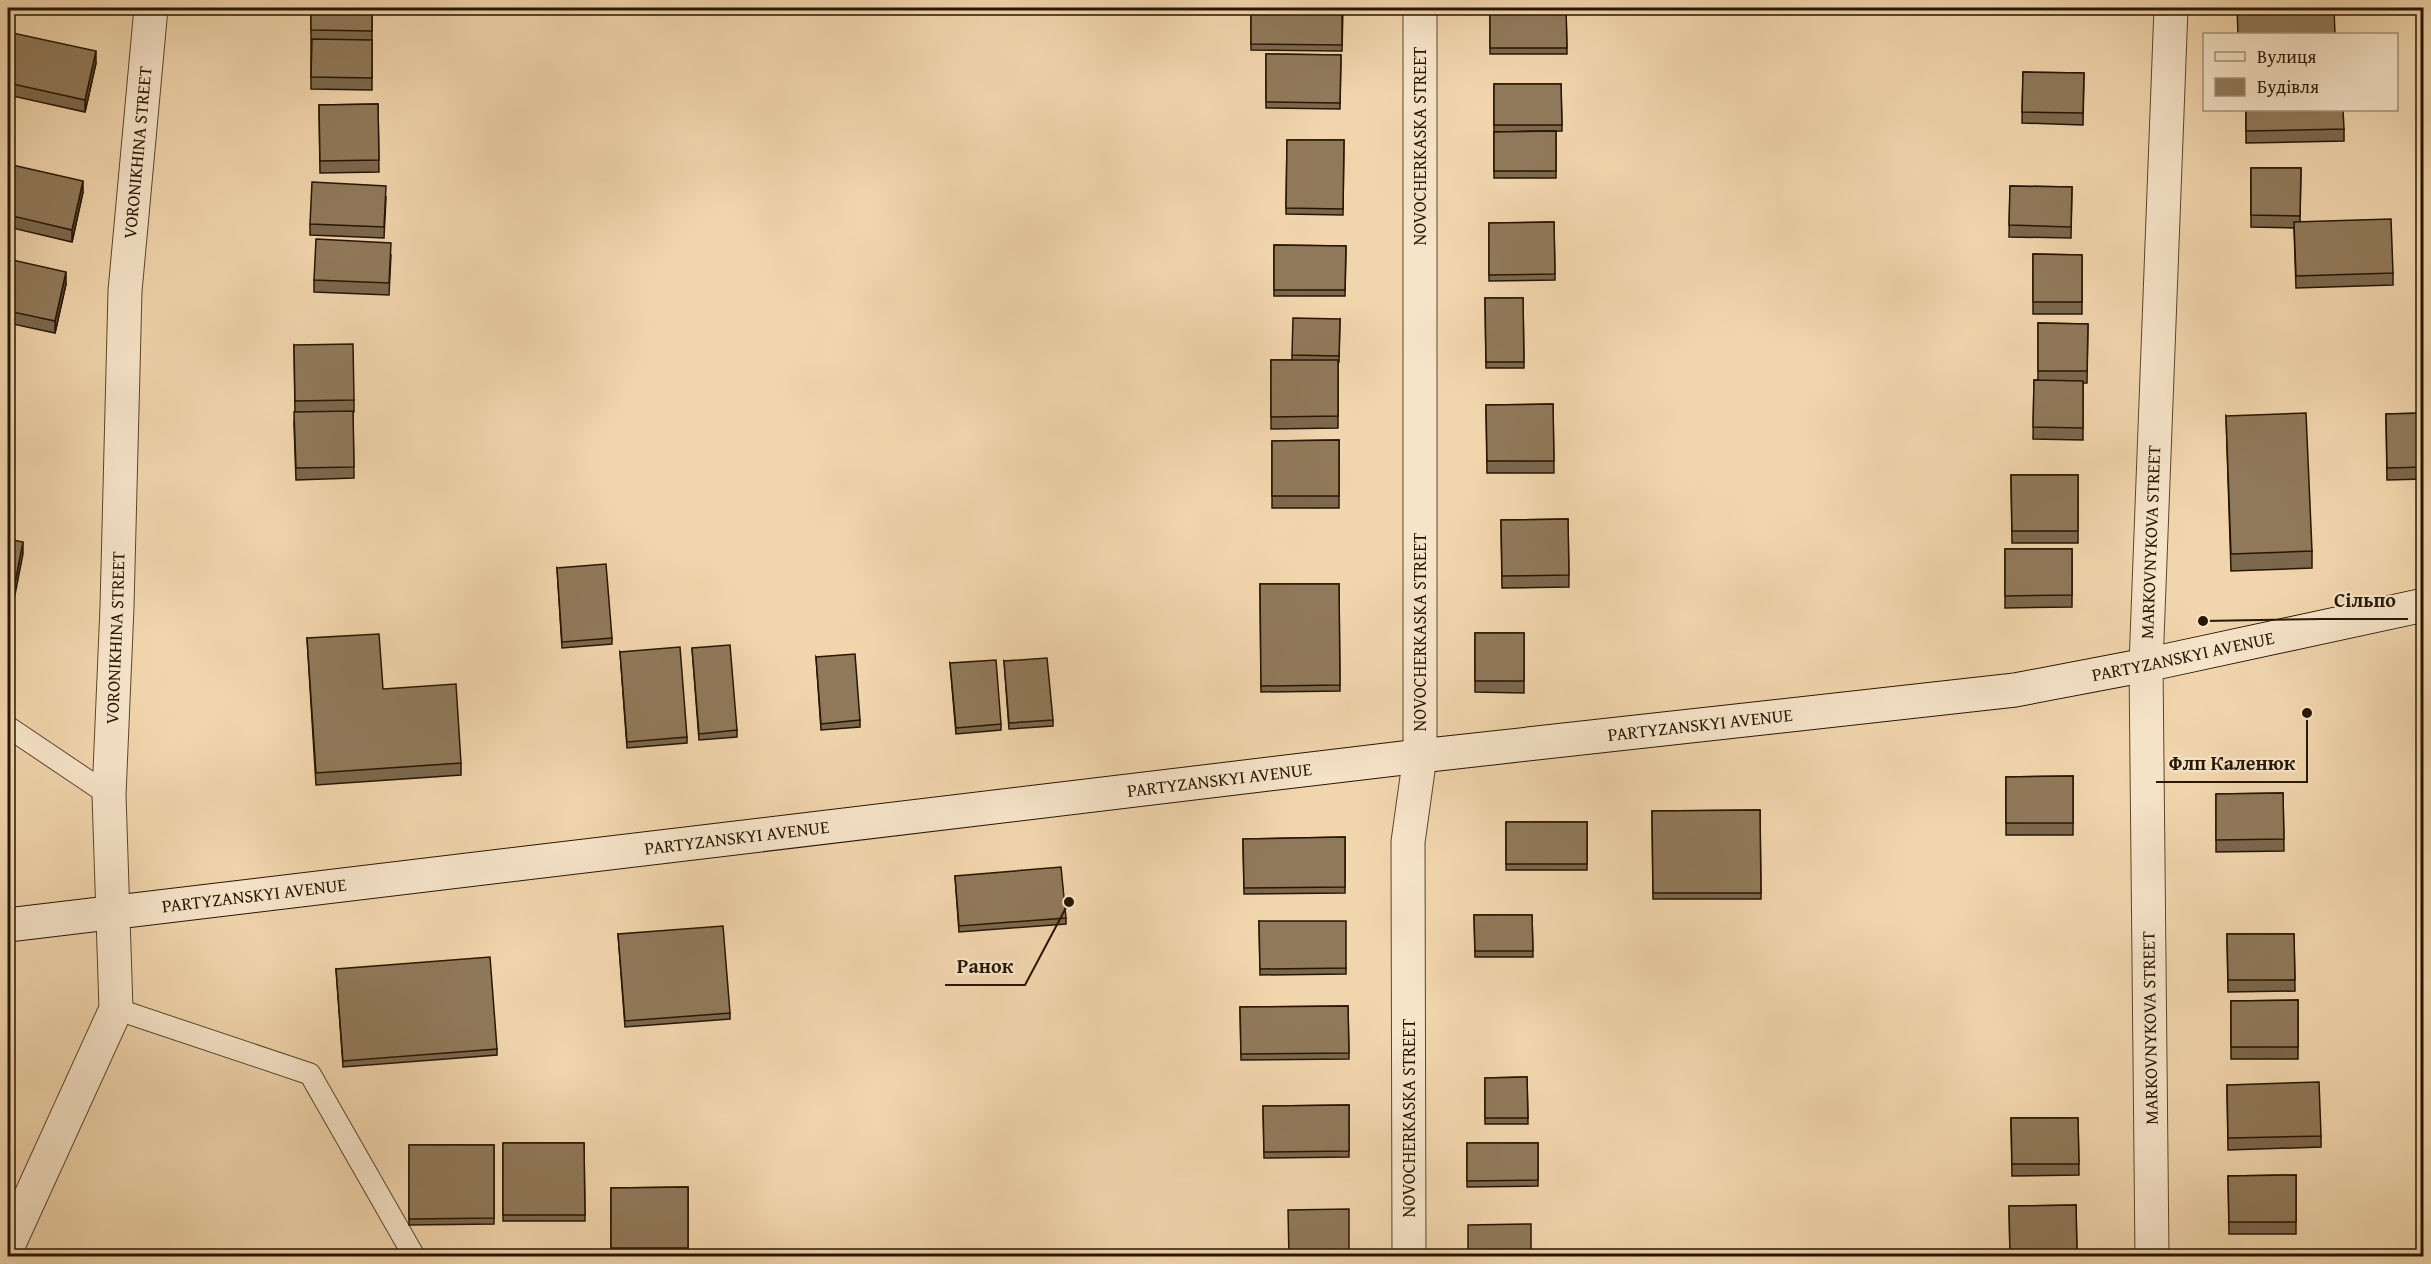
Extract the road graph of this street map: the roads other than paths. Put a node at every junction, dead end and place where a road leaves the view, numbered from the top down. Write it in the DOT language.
graph roads {
  1 [pos="151,8"];
  2 [pos="1420,8"];
  3 [pos="2171,8"];
  4 [pos="2424,605"];
  5 [pos="2146,665"];
  6 [pos="8,727"];
  7 [pos="1420,756"];
  8 [pos="109,795"];
  9 [pos="111,912"];
  10 [pos="8,925"];
  11 [pos="116,1009"];
  12 [pos="8,1246"];
  13 [pos="414,1257"];
  14 [pos="1409,1257"];
  15 [pos="2152,1257"];
  1 -- 8 [label="street, VORONIKHINA STREET"];
  2 -- 7 [label="street, NOVOCHERKASKA STREET"];
  3 -- 5 [label="street, MARKOVNYKOVA STREET"];
  4 -- 5 [label="street, PARTYZANSKYI AVENUE"];
  5 -- 7 [label="street, PARTYZANSKYI AVENUE"];
  5 -- 15 [label="street, MARKOVNYKOVA STREET"];
  6 -- 8 [label="lane"];
  7 -- 9 [label="street, PARTYZANSKYI AVENUE"];
  7 -- 14 [label="street, NOVOCHERKASKA STREET"];
  8 -- 9 [label="street, VORONIKHINA STREET"];
  9 -- 10 [label="street, PARTYZANSKYI AVENUE"];
  9 -- 11 [label="street, VORONIKHINA STREET"];
  11 -- 12 [label="street, VORONIKHINA STREET"];
  11 -- 13 [label="lane"];
}
